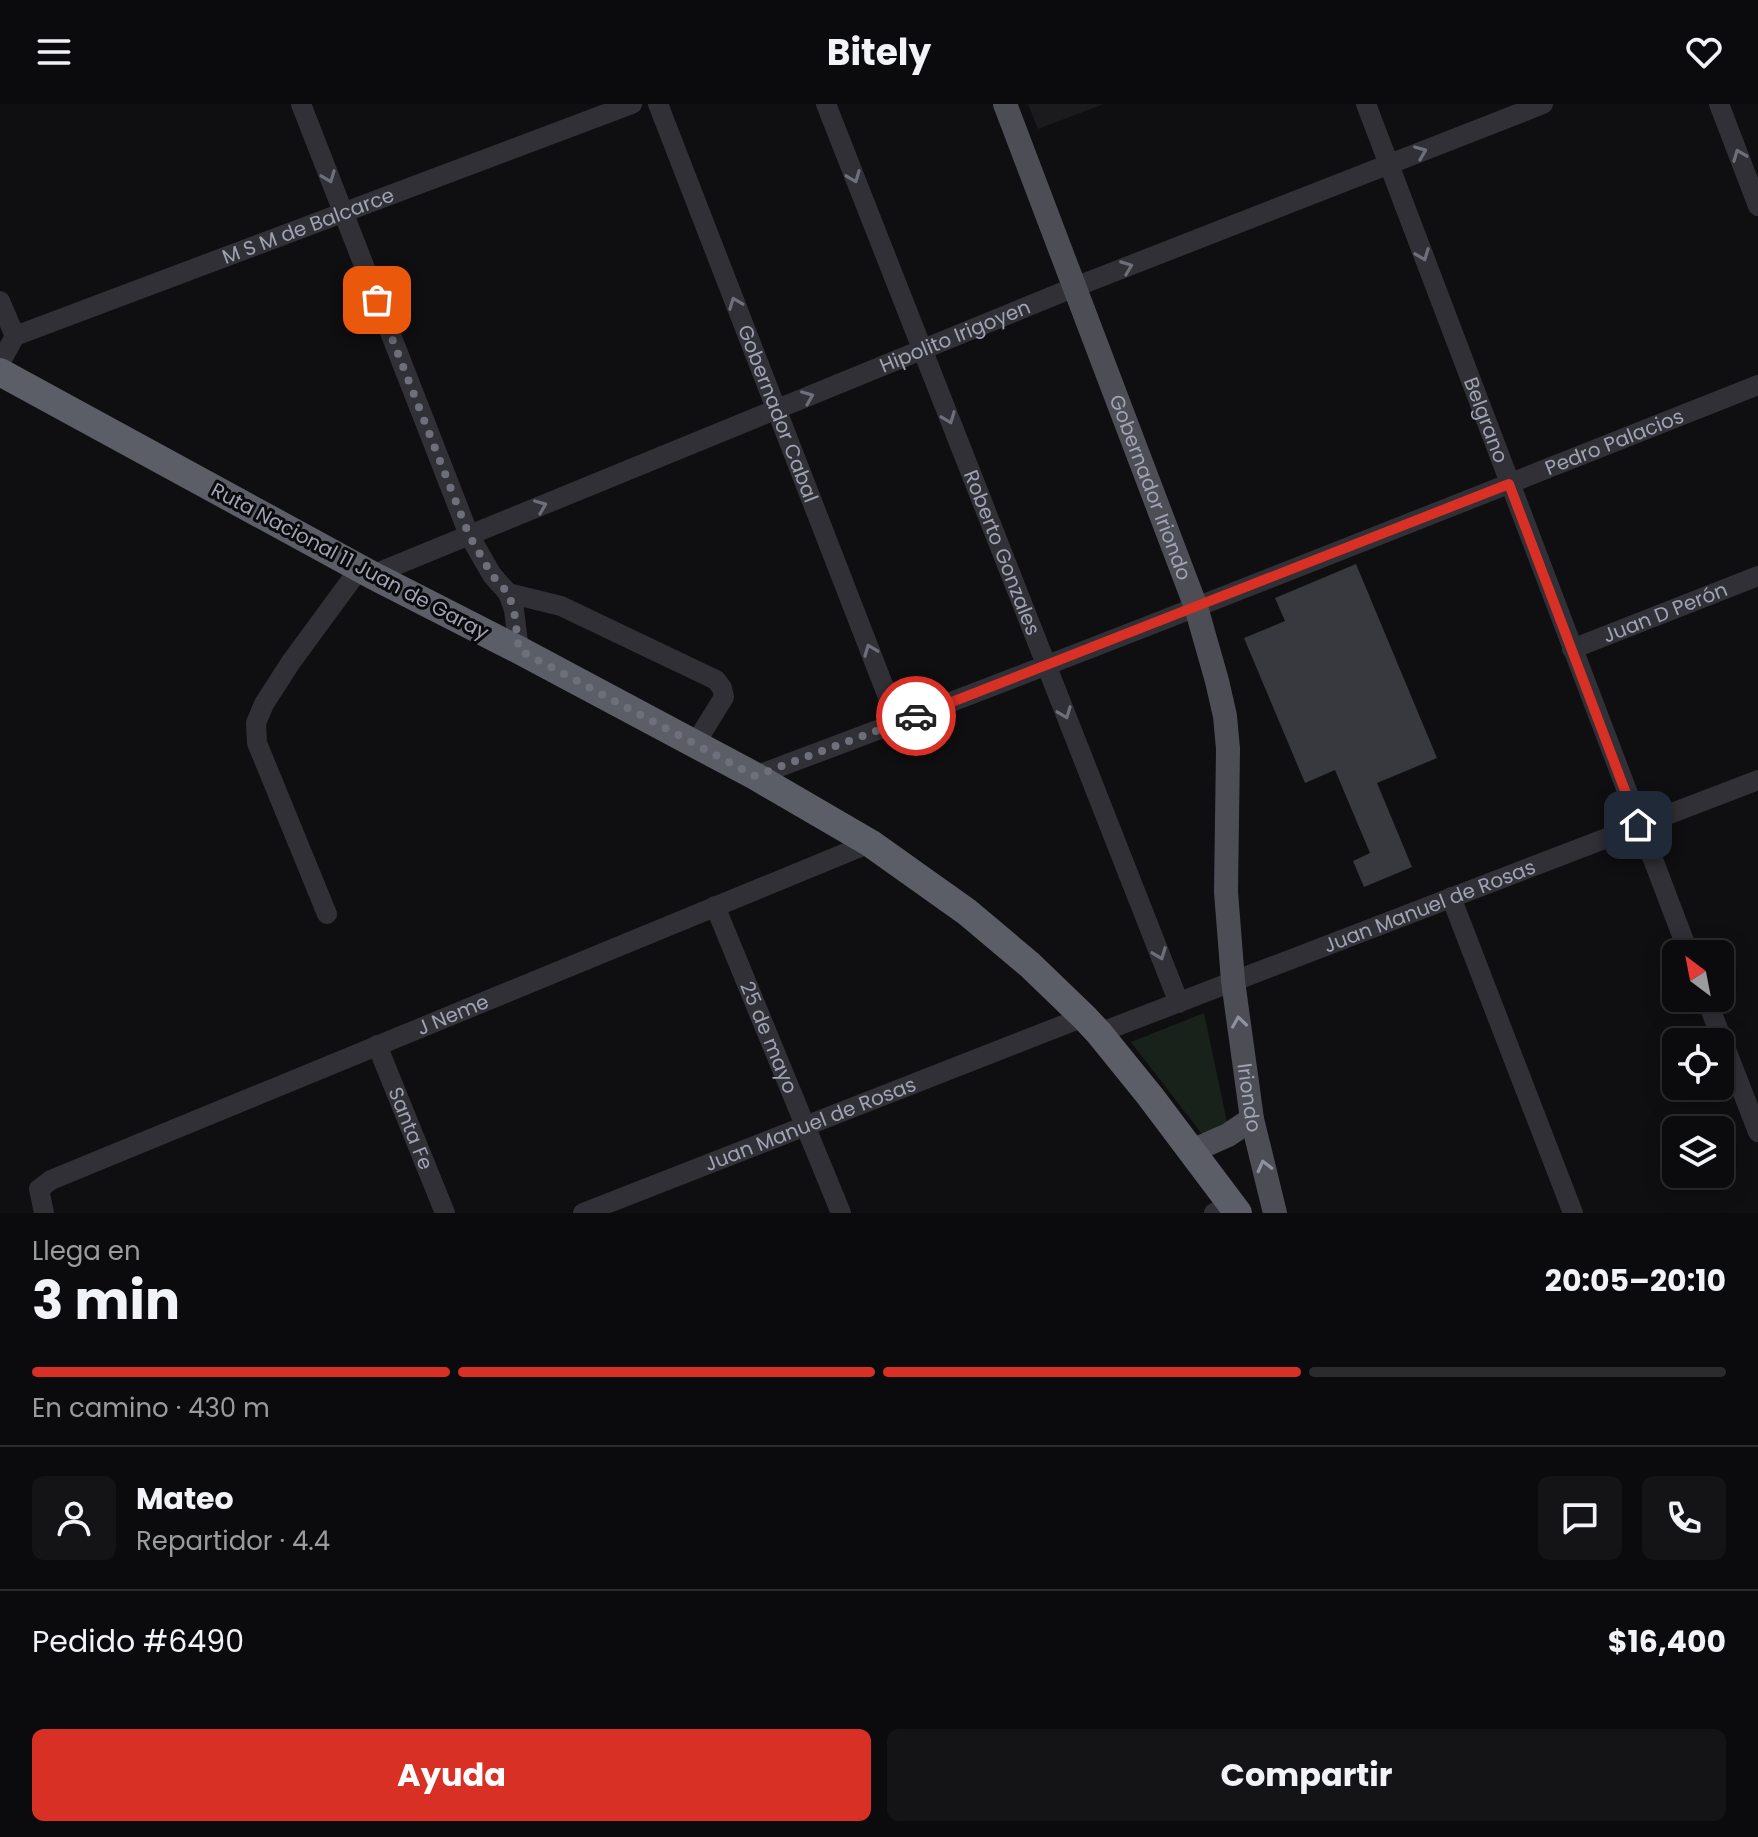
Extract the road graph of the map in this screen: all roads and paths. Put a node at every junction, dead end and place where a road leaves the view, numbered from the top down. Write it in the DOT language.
graph roads {
  1 [pos="301,104"];
  2 [pos="632,104"];
  3 [pos="658,104"];
  4 [pos="826,104"];
  5 [pos="1005,104"];
  6 [pos="1366,104"];
  7 [pos="1719,104"];
  8 [pos="1535,105"];
  9 [pos="1389,165"];
  10 [pos="1758,206"];
  11 [pos="343,212"];
  12 [pos="1075,287"];
  13 [pos="0,301"];
  14 [pos="15,336"];
  15 [pos="923,350"];
  16 [pos="0,363"];
  17 [pos="0,372"];
  18 [pos="1758,385"];
  19 [pos="777,410"];
  20 [pos="1509,484"];
  21 [pos="469,535"];
  22 [pos="366,571"];
  23 [pos="1758,576"];
  24 [pos="508,593"];
  25 [pos="1196,607"];
  26 [pos="1572,649"];
  27 [pos="519,650"];
  28 [pos="1046,665"];
  29 [pos="898,723"];
  30 [pos="695,744"];
  31 [pos="755,776"];
  32 [pos="1758,780"];
  33 [pos="1638,825"];
  34 [pos="870,843"];
  35 [pos="1451,897"];
  36 [pos="715,906"];
  37 [pos="327,914"];
  38 [pos="1683,940"];
  39 [pos="1233,981"];
  40 [pos="1179,1003"];
  41 [pos="1711,1012"];
  42 [pos="1092,1025"];
  43 [pos="377,1045"];
  44 [pos="1252,1119"];
  45 [pos="806,1126"];
  46 [pos="1758,1132"];
  47 [pos="1192,1151"];
  48 [pos="1228,1210"];
  49 [pos="44,1213"];
  50 [pos="445,1213"];
  51 [pos="583,1213"];
  52 [pos="841,1213"];
  53 [pos="1275,1213"];
  54 [pos="1573,1213"];
  1 -- 11 [label="street, one-way"];
  2 -- 11 [label="street, M S M de Balcarce"];
  19 -- 3 [label="street, Gobernador Cabal, one-way"];
  4 -- 15 [label="street, Roberto Gonzales, one-way"];
  5 -- 12 [label="main road, Gobernador Iriondo"];
  6 -- 9 [label="street, Belgrano"];
  10 -- 7 [label="street, one-way"];
  9 -- 8 [label="street, Hipolito Irigoyen, one-way"];
  12 -- 9 [label="street, Hipolito Irigoyen, one-way"];
  9 -- 20 [label="street, Belgrano, one-way"];
  11 -- 14 [label="street, M S M de Balcarce"];
  11 -- 21 [label="street"];
  12 -- 15 [label="street, Hipolito Irigoyen"];
  12 -- 25 [label="main road, Gobernador Iriondo"];
  13 -- 14 [label="street"];
  14 -- 16 [label="street"];
  19 -- 15 [label="street, Hipolito Irigoyen, one-way"];
  15 -- 28 [label="street, Roberto Gonzales, one-way"];
  17 -- 22 [label="highway, Ruta Nacional 11 Juan de Garay"];
  18 -- 20 [label="street, Pedro Palacios"];
  21 -- 19 [label="street, Hipolito Irigoyen, one-way"];
  29 -- 19 [label="street, Gobernador Cabal, one-way"];
  20 -- 25 [label="street, Pedro Palacios"];
  20 -- 26 [label="street, Belgrano"];
  21 -- 22 [label="street, Hipolito Irigoyen"];
  21 -- 24 [label="street"];
  22 -- 27 [label="highway, Ruta Nacional 11 Juan de Garay"];
  22 -- 37 [label="street"];
  23 -- 26 [label="street, Juan D Perón"];
  24 -- 27 [label="street"];
  24 -- 30 [label="street"];
  25 -- 28 [label="street, Pedro Palacios"];
  25 -- 39 [label="main road, Gobernador Iriondo"];
  26 -- 33 [label="street, Belgrano"];
  27 -- 30 [label="highway, Ruta Nacional 11 Juan de Garay"];
  28 -- 29 [label="street, Pedro Palacios"];
  28 -- 40 [label="street, Roberto Gonzales, one-way"];
  29 -- 31 [label="street, Pedro Palacios"];
  30 -- 31 [label="highway, Ruta Nacional 11 Juan de Garay"];
  31 -- 34 [label="highway, Ruta Nacional 11 Juan de Garay"];
  32 -- 33 [label="street, Juan Manuel de Rosas"];
  33 -- 35 [label="street, Juan Manuel de Rosas"];
  33 -- 38 [label="street, Belgrano"];
  34 -- 36 [label="street, J Neme"];
  34 -- 42 [label="highway, Ruta Nacional 11 Juan de Garay"];
  35 -- 39 [label="street, Juan Manuel de Rosas"];
  35 -- 54 [label="street"];
  36 -- 43 [label="street, J Neme"];
  36 -- 45 [label="street, 25 de mayo"];
  39 -- 40 [label="street, Juan Manuel de Rosas"];
  44 -- 39 [label="main road, Iriondo, one-way"];
  40 -- 42 [label="street, Juan Manuel de Rosas"];
  41 -- 46 [label="street"];
  42 -- 45 [label="street, Juan Manuel de Rosas"];
  42 -- 47 [label="highway, Ruta Nacional 11 Juan de Garay"];
  43 -- 49 [label="street, J Neme"];
  43 -- 50 [label="street, Santa Fe"];
  44 -- 47 [label="main road"];
  53 -- 44 [label="main road, Iriondo, one-way"];
  45 -- 51 [label="street, Juan Manuel de Rosas"];
  45 -- 52 [label="street, 25 de mayo"];
  47 -- 48 [label="highway, Ruta Nacional 11 Juan de Garay"];
}
